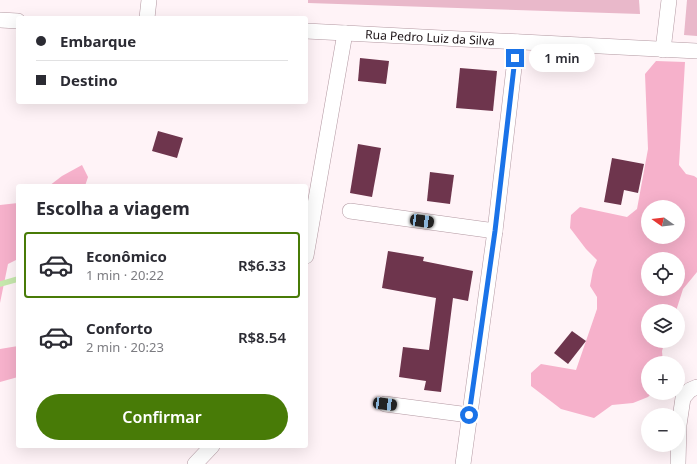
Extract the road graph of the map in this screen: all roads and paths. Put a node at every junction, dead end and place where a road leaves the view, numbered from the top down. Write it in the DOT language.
graph roads {
  1 [pos="149,0"];
  2 [pos="669,0"];
  3 [pos="147,16"];
  4 [pos="0,20"];
  5 [pos="16,20"];
  6 [pos="308,32"];
  7 [pos="345,33"];
  8 [pos="517,42"];
  9 [pos="663,50"];
  10 [pos="697,51"];
  11 [pos="350,211"];
  12 [pos="495,231"];
  13 [pos="308,245"];
  14 [pos="697,387"];
  15 [pos="385,404"];
  16 [pos="469,415"];
  17 [pos="210,448"];
  18 [pos="195,464"];
  19 [pos="463,464"];
  20 [pos="678,464"];
  1 -- 3 [label="street"];
  2 -- 9 [label="street"];
  4 -- 5 [label="street"];
  6 -- 7 [label="street, Rua Pedro Luiz da Silva"];
  7 -- 8 [label="street, Rua Pedro Luiz da Silva"];
  7 -- 13 [label="street"];
  8 -- 9 [label="street, Rua Pedro Luiz da Silva"];
  8 -- 12 [label="street"];
  9 -- 10 [label="street, Rua Pedro Luiz da Silva"];
  11 -- 12 [label="street"];
  12 -- 16 [label="street"];
  14 -- 20 [label="street"];
  15 -- 16 [label="street"];
  16 -- 19 [label="street"];
  17 -- 18 [label="street"];
}
